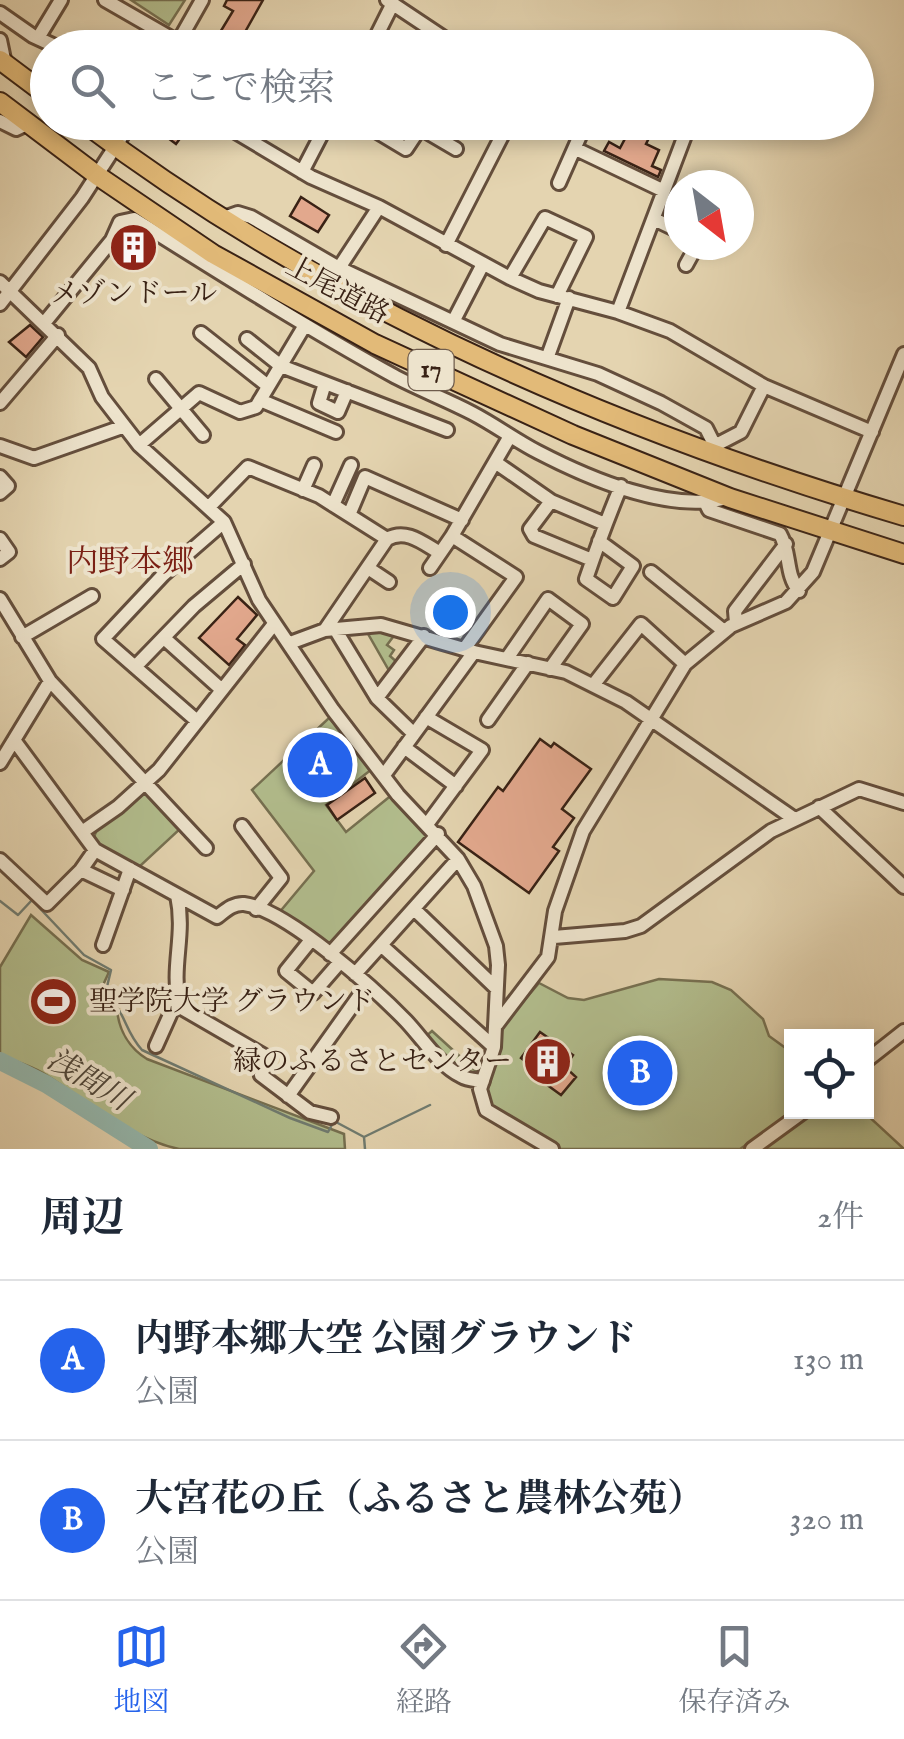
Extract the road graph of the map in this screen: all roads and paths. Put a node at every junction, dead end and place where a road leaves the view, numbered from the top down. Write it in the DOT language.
graph roads {
  1 [pos="62,0"];
  2 [pos="105,0"];
  3 [pos="202,0"];
  4 [pos="390,2"];
  5 [pos="0,13"];
  6 [pos="43,30"];
  7 [pos="152,30"];
  8 [pos="185,30"];
  9 [pos="379,30"];
  10 [pos="430,30"];
  11 [pos="30,33"];
  12 [pos="0,40"];
  13 [pos="3,62"];
  14 [pos="30,82"];
  15 [pos="0,102"];
  16 [pos="1,122"];
  17 [pos="27,124"];
  18 [pos="30,126"];
  19 [pos="49,140"];
  20 [pos="106,140"];
  21 [pos="121,140"];
  22 [pos="249,140"];
  23 [pos="319,140"];
  24 [pos="391,140"];
  25 [pos="409,140"];
  26 [pos="441,140"];
  27 [pos="500,140"];
  28 [pos="579,140"];
  29 [pos="683,140"];
  30 [pos="116,148"];
  31 [pos="576,148"];
  32 [pos="456,149"];
  33 [pos="672,170"];
  34 [pos="302,172"];
  35 [pos="98,176"];
  36 [pos="560,183"];
  37 [pos="664,192"];
  38 [pos="379,207"];
  39 [pos="224,218"];
  40 [pos="654,219"];
  41 [pos="664,223"];
  42 [pos="446,244"];
  43 [pos="213,254"];
  44 [pos="689,260"];
  45 [pos="483,264"];
  46 [pos="686,265"];
  47 [pos="339,268"];
  48 [pos="510,278"];
  49 [pos="236,282"];
  50 [pos="5,286"];
  51 [pos="563,297"];
  52 [pos="0,304"];
  53 [pos="618,312"];
  54 [pos="45,322"];
  55 [pos="453,322"];
  56 [pos="305,324"];
  57 [pos="202,333"];
  58 [pos="58,336"];
  59 [pos="247,339"];
  60 [pos="904,354"];
  61 [pos="548,356"];
  62 [pos="281,366"];
  63 [pos="156,379"];
  64 [pos="325,383"];
  65 [pos="268,386"];
  66 [pos="764,386"];
  67 [pos="347,392"];
  68 [pos="260,400"];
  69 [pos="0,403"];
  70 [pos="179,410"];
  71 [pos="122,427"];
  72 [pos="447,430"];
  73 [pos="336,432"];
  74 [pos="872,432"];
  75 [pos="204,435"];
  76 [pos="510,436"];
  77 [pos="139,444"];
  78 [pos="0,446"];
  79 [pos="717,450"];
  80 [pos="495,462"];
  81 [pos="314,465"];
  82 [pos="351,465"];
  83 [pos="0,477"];
  84 [pos="621,486"];
  85 [pos="303,490"];
  86 [pos="0,493"];
  87 [pos="730,498"];
  88 [pos="844,498"];
  89 [pos="551,501"];
  90 [pos="706,504"];
  91 [pos="333,505"];
  92 [pos="209,507"];
  93 [pos="349,515"];
  94 [pos="904,516"];
  95 [pos="462,520"];
  96 [pos="224,522"];
  97 [pos="605,524"];
  98 [pos="832,529"];
  99 [pos="452,536"];
  100 [pos="0,538"];
  101 [pos="387,539"];
  102 [pos="599,542"];
  103 [pos="786,544"];
  104 [pos="440,553"];
  105 [pos="904,554"];
  106 [pos="0,559"];
  107 [pos="592,560"];
  108 [pos="244,564"];
  109 [pos="368,568"];
  110 [pos="430,568"];
  111 [pos="651,572"];
  112 [pos="389,582"];
  113 [pos="799,591"];
  114 [pos="92,596"];
  115 [pos="0,599"];
  116 [pos="274,624"];
  117 [pos="730,627"];
  118 [pos="330,630"];
  119 [pos="424,636"];
  120 [pos="22,637"];
  121 [pos="164,638"];
  122 [pos="290,643"];
  123 [pos="470,650"];
  124 [pos="508,656"];
  125 [pos="528,663"];
  126 [pos="686,664"];
  127 [pos="136,668"];
  128 [pos="550,669"];
  129 [pos="50,682"];
  130 [pos="594,684"];
  131 [pos="222,690"];
  132 [pos="377,698"];
  133 [pos="426,717"];
  134 [pos="488,720"];
  135 [pos="653,720"];
  136 [pos="197,722"];
  137 [pos="414,734"];
  138 [pos="14,740"];
  139 [pos="404,747"];
  140 [pos="0,763"];
  141 [pos="384,775"];
  142 [pos="145,784"];
  143 [pos="456,786"];
  144 [pos="904,802"];
  145 [pos="819,807"];
  146 [pos="794,818"];
  147 [pos="242,826"];
  148 [pos="433,829"];
  149 [pos="82,832"];
  150 [pos="206,848"];
  151 [pos="95,850"];
  152 [pos="458,859"];
  153 [pos="0,860"];
  154 [pos="130,869"];
  155 [pos="82,870"];
  156 [pos="899,870"];
  157 [pos="904,887"];
  158 [pos="122,890"];
  159 [pos="177,895"];
  160 [pos="414,908"];
  161 [pos="256,909"];
  162 [pos="554,937"];
  163 [pos="311,940"];
  164 [pos="102,945"];
  165 [pos="381,945"];
  166 [pos="335,958"];
  167 [pos="356,974"];
  168 [pos="367,984"];
  169 [pos="496,988"];
  170 [pos="178,997"];
  171 [pos="496,1024"];
  172 [pos="904,1031"];
  173 [pos="156,1046"];
  174 [pos="494,1046"];
  175 [pos="874,1055"];
  176 [pos="484,1081"];
  177 [pos="288,1096"];
  178 [pos="331,1118"];
  179 [pos="793,1119"];
  180 [pos="552,1149"];
  181 [pos="752,1149"];
  1 -- 6 [label="street"];
  2 -- 7 [label="street"];
  3 -- 8 [label="street"];
  4 -- 9 [label="street"];
  4 -- 10 [label="street"];
  5 -- 11 [label="street"];
  12 -- 13 [label="street"];
  13 -- 14 [label="highway"];
  15 -- 17 [label="highway, 上尾道路 / 17"];
  16 -- 17 [label="street"];
  17 -- 18 [label="highway, 上尾道路 / 17"];
  19 -- 35 [label="highway, 上尾道路 / 17"];
  20 -- 30 [label="highway, 上尾道路 / 17"];
  21 -- 30 [label="street"];
  22 -- 34 [label="street"];
  23 -- 34 [label="street"];
  24 -- 25 [label="street"];
  26 -- 32 [label="street"];
  27 -- 42 [label="street"];
  28 -- 31 [label="street"];
  29 -- 33 [label="street"];
  30 -- 35 [label="street"];
  30 -- 39 [label="highway, 上尾道路 / 17"];
  31 -- 36 [label="street"];
  31 -- 37 [label="street"];
  34 -- 38 [label="street"];
  35 -- 43 [label="highway, 上尾道路 / 17"];
  35 -- 50 [label="street"];
  37 -- 40 [label="street"];
  38 -- 42 [label="street"];
  38 -- 47 [label="street"];
  39 -- 47 [label="street"];
  39 -- 79 [label="highway, 上尾道路 / 17"];
  40 -- 41 [label="street"];
  40 -- 53 [label="street"];
  42 -- 45 [label="street"];
  43 -- 49 [label="street"];
  43 -- 87 [label="highway, 上尾道路 / 17"];
  44 -- 46 [label="street"];
  45 -- 48 [label="street"];
  45 -- 55 [label="street"];
  47 -- 55 [label="street"];
  48 -- 51 [label="street"];
  48 -- 51 [label="street"];
  49 -- 54 [label="street"];
  49 -- 56 [label="street"];
  50 -- 52 [label="street"];
  50 -- 54 [label="street"];
  51 -- 53 [label="street"];
  51 -- 61 [label="street"];
  53 -- 66 [label="street"];
  54 -- 58 [label="street"];
  55 -- 61 [label="street"];
  56 -- 62 [label="street"];
  56 -- 76 [label="street"];
  57 -- 65 [label="street"];
  58 -- 69 [label="street"];
  58 -- 71 [label="street"];
  59 -- 62 [label="street"];
  60 -- 74 [label="street"];
  61 -- 79 [label="street"];
  62 -- 64 [label="street"];
  62 -- 65 [label="street"];
  63 -- 70 [label="street"];
  64 -- 67 [label="street"];
  64 -- 67 [label="street"];
  65 -- 68 [label="street"];
  66 -- 74 [label="street"];
  66 -- 79 [label="street"];
  67 -- 72 [label="street"];
  68 -- 70 [label="street"];
  68 -- 73 [label="street"];
  70 -- 75 [label="street"];
  70 -- 77 [label="street"];
  71 -- 77 [label="street"];
  71 -- 78 [label="street"];
  74 -- 88 [label="street"];
  76 -- 80 [label="street"];
  76 -- 84 [label="street"];
  77 -- 92 [label="street"];
  79 -- 88 [label="highway, 上尾道路 / 17"];
  80 -- 89 [label="street"];
  80 -- 95 [label="street"];
  81 -- 85 [label="street"];
  82 -- 91 [label="street"];
  83 -- 86 [label="street"];
  84 -- 90 [label="street"];
  84 -- 97 [label="street"];
  85 -- 91 [label="street"];
  85 -- 92 [label="street"];
  87 -- 90 [label="street"];
  87 -- 98 [label="highway, 上尾道路 / 17"];
  88 -- 94 [label="highway, 上尾道路 / 17"];
  88 -- 98 [label="street"];
  89 -- 97 [label="street"];
  89 -- 107 [label="street"];
  90 -- 103 [label="street"];
  91 -- 93 [label="street"];
  92 -- 96 [label="street"];
  93 -- 95 [label="street"];
  93 -- 101 [label="street"];
  95 -- 99 [label="street"];
  96 -- 108 [label="street"];
  96 -- 127 [label="street"];
  97 -- 102 [label="street"];
  98 -- 105 [label="highway, 上尾道路 / 17"];
  98 -- 113 [label="street"];
  99 -- 104 [label="street"];
  99 -- 123 [label="street"];
  100 -- 106 [label="street"];
  101 -- 104 [label="street"];
  101 -- 109 [label="street"];
  102 -- 107 [label="street"];
  102 -- 107 [label="street"];
  103 -- 113 [label="street"];
  103 -- 117 [label="street"];
  104 -- 110 [label="street"];
  108 -- 116 [label="street"];
  108 -- 121 [label="street"];
  109 -- 112 [label="street"];
  109 -- 118 [label="street"];
  111 -- 117 [label="street"];
  113 -- 117 [label="street"];
  114 -- 120 [label="street"];
  115 -- 120 [label="street"];
  116 -- 122 [label="street"];
  116 -- 131 [label="street"];
  117 -- 126 [label="street"];
  118 -- 119 [label="street"];
  118 -- 122 [label="street"];
  118 -- 132 [label="street"];
  119 -- 123 [label="street"];
  119 -- 132 [label="street"];
  120 -- 129 [label="street"];
  121 -- 127 [label="street"];
  121 -- 131 [label="street"];
  122 -- 141 [label="street"];
  123 -- 124 [label="street"];
  123 -- 133 [label="street"];
  124 -- 125 [label="street"];
  124 -- 128 [label="street"];
  125 -- 128 [label="street"];
  125 -- 134 [label="street"];
  126 -- 130 [label="street"];
  126 -- 135 [label="street"];
  127 -- 136 [label="street"];
  128 -- 130 [label="street"];
  129 -- 138 [label="street"];
  129 -- 142 [label="street"];
  130 -- 135 [label="street"];
  131 -- 136 [label="street"];
  132 -- 137 [label="street"];
  133 -- 137 [label="street"];
  133 -- 143 [label="street"];
  135 -- 146 [label="street"];
  135 -- 162 [label="street"];
  136 -- 142 [label="street"];
  137 -- 139 [label="street"];
  138 -- 140 [label="street"];
  138 -- 149 [label="street"];
  139 -- 141 [label="street"];
  139 -- 143 [label="street"];
  141 -- 148 [label="street"];
  142 -- 149 [label="street"];
  142 -- 150 [label="street"];
  143 -- 148 [label="street"];
  144 -- 145 [label="street"];
  145 -- 146 [label="street"];
  145 -- 156 [label="street"];
  146 -- 162 [label="street"];
  147 -- 161 [label="street"];
  148 -- 152 [label="street"];
  148 -- 166 [label="street"];
  149 -- 151 [label="street"];
  151 -- 154 [label="street"];
  151 -- 155 [label="street"];
  152 -- 160 [label="street"];
  152 -- 169 [label="street"];
  153 -- 155 [label="street"];
  154 -- 158 [label="street"];
  154 -- 159 [label="street"];
  155 -- 158 [label="street"];
  156 -- 157 [label="street"];
  158 -- 164 [label="street"];
  159 -- 161 [label="street"];
  159 -- 170 [label="street"];
  160 -- 165 [label="street"];
  160 -- 169 [label="street"];
  161 -- 163 [label="street"];
  162 -- 171 [label="street"];
  163 -- 166 [label="street"];
  163 -- 166 [label="street"];
  165 -- 167 [label="street"];
  165 -- 174 [label="street"];
  166 -- 167 [label="street"];
  167 -- 168 [label="street"];
  168 -- 176 [label="street"];
  168 -- 177 [label="street"];
  169 -- 171 [label="street"];
  170 -- 173 [label="street"];
  170 -- 177 [label="street"];
  171 -- 174 [label="street"];
  172 -- 175 [label="street"];
  174 -- 176 [label="street"];
  176 -- 180 [label="street"];
  177 -- 178 [label="street"];
  179 -- 181 [label="street"];
}
